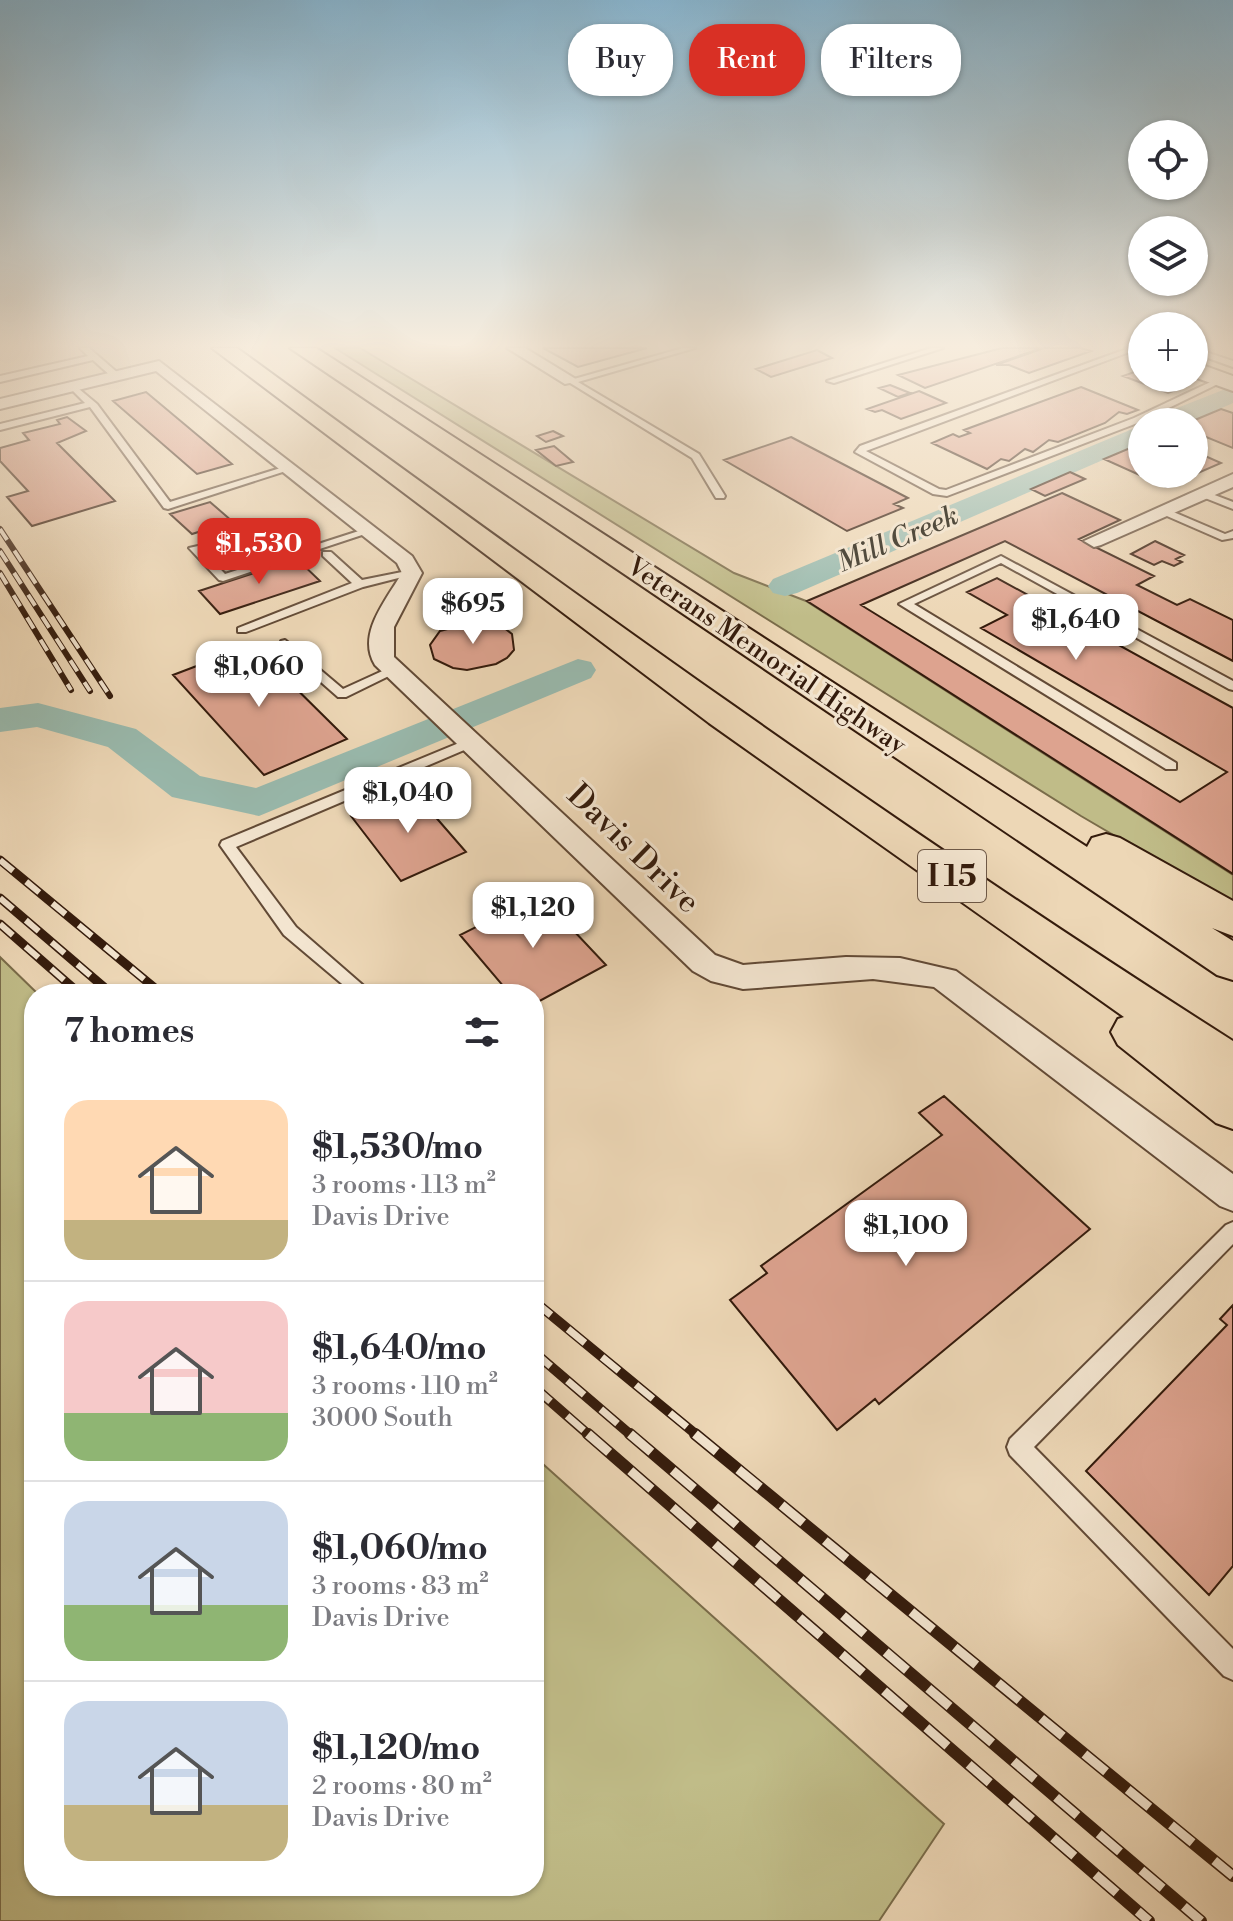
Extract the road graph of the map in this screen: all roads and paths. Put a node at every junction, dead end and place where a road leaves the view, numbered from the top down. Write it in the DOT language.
graph roads {
  1 [pos="116,438"];
  2 [pos="251,438"];
  3 [pos="344,438"];
  4 [pos="438,438"];
  5 [pos="665,438"];
  6 [pos="892,438"];
  7 [pos="1092,438"];
  8 [pos="290,468"];
  9 [pos="1233,480"];
  10 [pos="1204,494"];
  11 [pos="720,496"];
  12 [pos="1233,506"];
  13 [pos="1164,511"];
  14 [pos="369,531"];
  15 [pos="1233,534"];
  16 [pos="1094,541"];
  17 [pos="194,548"];
  18 [pos="327,554"];
  19 [pos="412,573"];
  20 [pos="360,584"];
  21 [pos="242,630"];
  22 [pos="750,642"];
  23 [pos="285,644"];
  24 [pos="393,671"];
  25 [pos="673,682"];
  26 [pos="1233,686"];
  27 [pos="459,730"];
  28 [pos="1171,766"];
  29 [pos="1233,920"];
  30 [pos="1233,963"];
  31 [pos="353,984"];
  32 [pos="1233,1065"];
  33 [pos="1233,1108"];
  34 [pos="1233,1195"];
  35 [pos="1233,1231"];
  36 [pos="1233,1667"];
  1 -- 8 [label="lane"];
  2 -- 8 [label="street"];
  3 -- 25 [label="highway, I 15"];
  4 -- 22 [label="highway, Veterans Memorial Highway / I 15"];
  5 -- 11 [label="lane"];
  6 -- 7 [label="lane"];
  8 -- 14 [label="street"];
  9 -- 10 [label="street"];
  10 -- 12 [label="lane"];
  10 -- 13 [label="street"];
  13 -- 15 [label="lane"];
  13 -- 16 [label="street"];
  14 -- 17 [label="lane"];
  14 -- 19 [label="street"];
  18 -- 20 [label="lane"];
  19 -- 20 [label="lane"];
  19 -- 24 [label="street, Davis Drive"];
  20 -- 21 [label="lane"];
  22 -- 29 [label="highway"];
  22 -- 30 [label="highway, Veterans Memorial Highway / I 15"];
  23 -- 24 [label="lane"];
  24 -- 27 [label="street, Davis Drive"];
  25 -- 32 [label="highway, I 15"];
  25 -- 33 [label="highway"];
  26 -- 28 [label="lane"];
  27 -- 31 [label="lane"];
  27 -- 34 [label="street, Davis Drive"];
  35 -- 36 [label="lane"];
}
